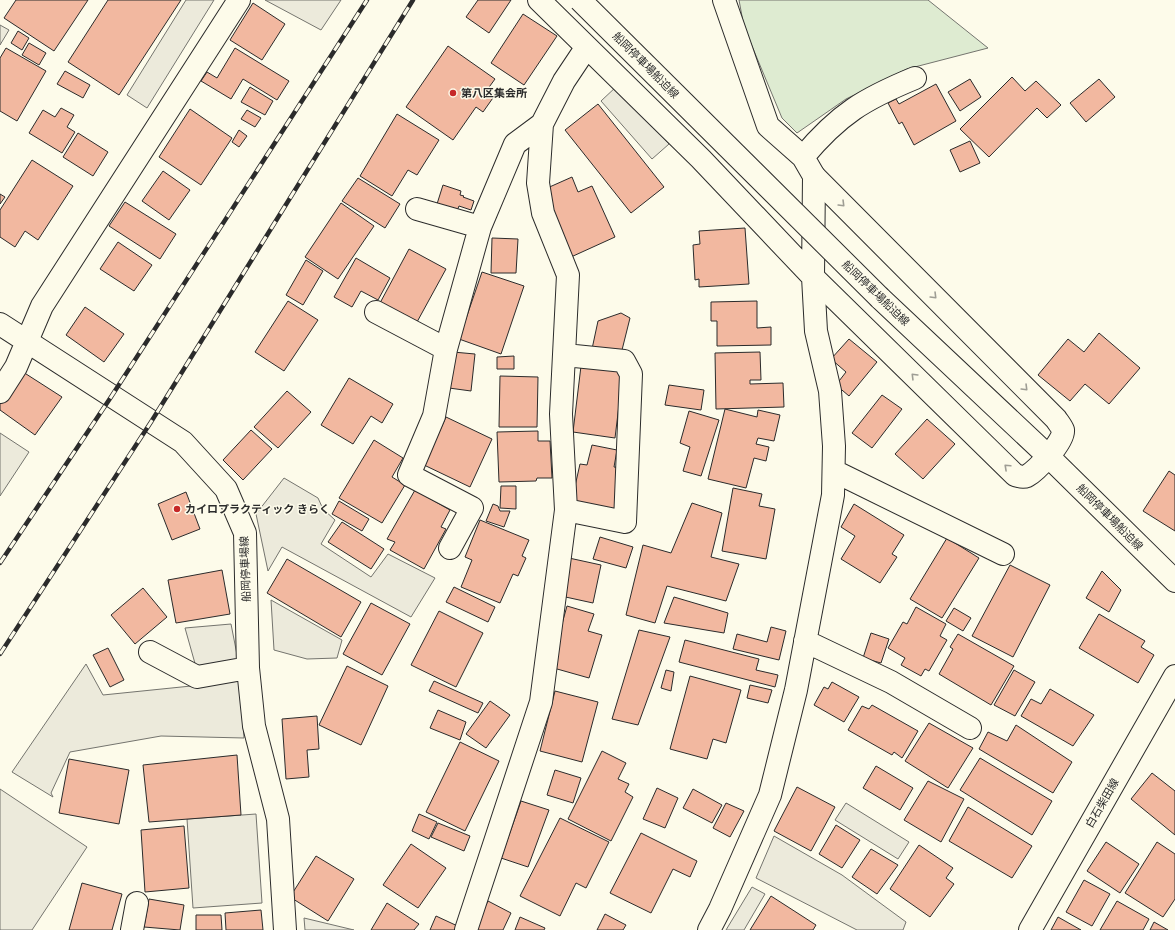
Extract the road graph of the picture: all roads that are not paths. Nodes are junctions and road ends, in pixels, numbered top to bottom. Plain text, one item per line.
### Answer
1 (239, 0) edge
2 (539, 0) edge
3 (580, 0) edge
4 (724, 0) edge
5 (586, 48) junction
6 (915, 78) dead end
7 (542, 124) junction
8 (803, 157) junction
9 (814, 176) junction
10 (417, 209) dead end
11 (480, 227) junction
12 (813, 277) junction
13 (376, 312) dead end
14 (0, 324) edge
15 (26, 341) junction
16 (446, 349) junction
17 (565, 355) junction
18 (0, 392) edge
19 (1048, 456) junction
20 (834, 471) junction
21 (566, 510) junction
22 (450, 548) dead end
23 (1003, 554) dead end
24 (1175, 581) edge
25 (805, 641) junction
26 (150, 652) dead end
27 (248, 668) junction
28 (1175, 676) edge
29 (970, 728) dead end
30 (137, 904) dead end
31 (132, 930) edge
32 (285, 930) edge
33 (466, 930) edge
34 (709, 930) edge
35 (1030, 930) edge

1 - 15 street
2 - 5 street
3 - 19 street, 船岡停車場船迫線, bridge
4 - 8 street
5 - 7 street
5 - 12 street
6 - 8 street
7 - 11 street
7 - 17 street
8 - 9 street
9 - 12 street
9 -> 19 street
10 - 11 street
11 - 16 street
19 -> 12 street
12 - 20 street
13 - 16 street
14 - 15 street, 船岡停車場線
15 - 18 street
15 - 27 street, 船岡停車場線
16 - 22 street
17 - 21 street
17 - 21 street
19 - 24 street, 船岡停車場船迫線
20 - 23 street
20 - 25 street
21 - 33 street
25 - 29 street
25 - 34 street
26 - 27 street
27 - 32 street, 船岡停車場線
28 - 35 street, 白石柴田線
30 - 31 street

